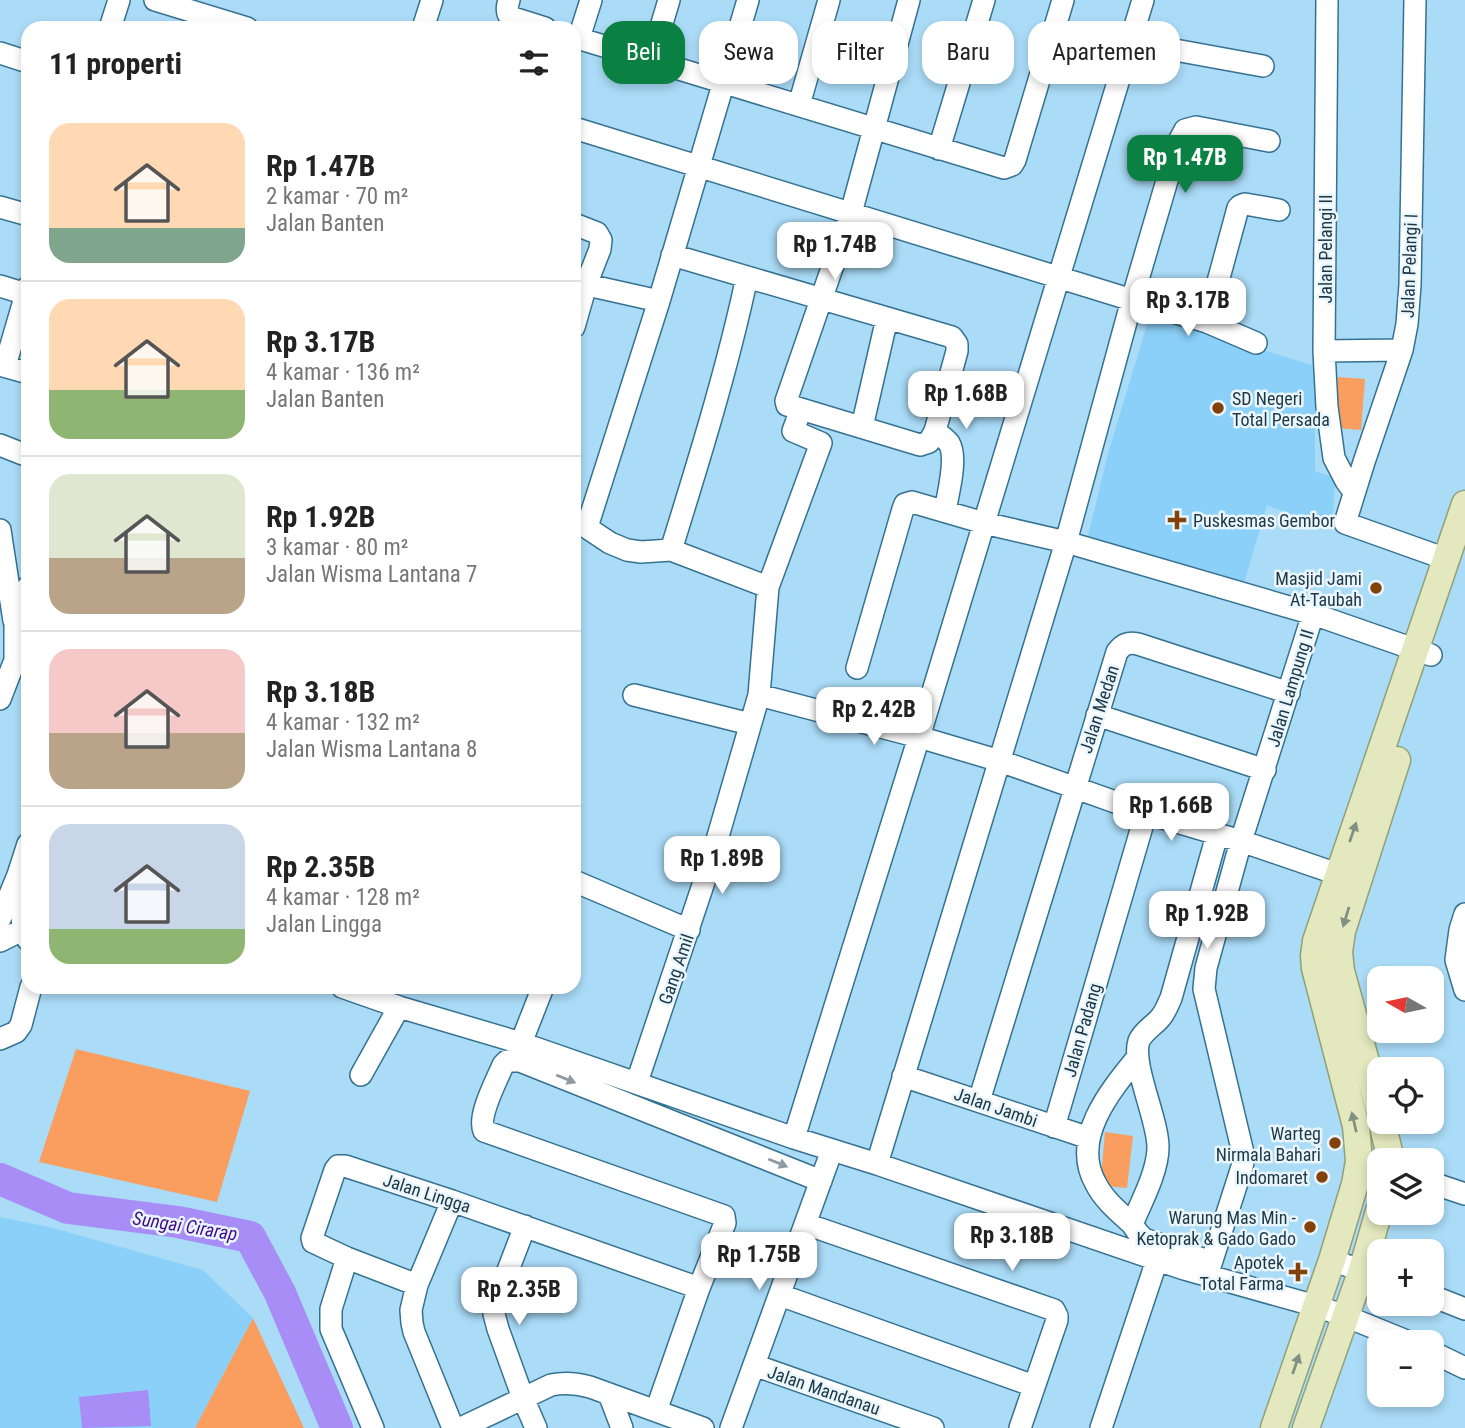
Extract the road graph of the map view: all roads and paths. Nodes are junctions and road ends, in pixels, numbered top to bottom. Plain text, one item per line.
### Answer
1 (119, 0) edge
2 (155, 0) edge
3 (432, 0) edge
4 (509, 0) edge
5 (591, 0) edge
6 (669, 0) edge
7 (748, 0) edge
8 (829, 0) edge
9 (909, 0) edge
10 (984, 0) edge
11 (1063, 0) edge
12 (1143, 0) edge
13 (1327, 0) edge
14 (1415, 0) edge
15 (112, 21) edge
16 (224, 21) edge
17 (425, 21) edge
18 (523, 21) edge
19 (663, 21) edge
20 (742, 21) edge
21 (1137, 21) edge
22 (581, 27) edge
23 (581, 39) edge
24 (602, 45) edge
25 (1180, 51) edge
26 (0, 53) edge
27 (21, 60) edge
28 (1264, 66) dead end
29 (722, 84) edge
30 (730, 84) edge
31 (1118, 84) edge
32 (799, 105) junction
33 (874, 129) junction
34 (581, 130) edge
35 (1269, 141) dead end
36 (939, 149) junction
37 (699, 167) junction
38 (0, 207) edge
39 (1279, 210) dead end
40 (21, 213) edge
41 (851, 213) junction
42 (581, 227) edge
43 (672, 255) junction
44 (747, 277) junction
45 (1059, 278) junction
46 (581, 281) edge
47 (581, 283) edge
48 (0, 286) edge
49 (21, 289) edge
50 (822, 300) junction
51 (1132, 300) junction
52 (659, 301) junction
53 (21, 308) edge
54 (887, 318) junction
55 (1207, 322) junction
56 (1256, 343) dead end
57 (1324, 351) junction
58 (1402, 351) junction
59 (2, 365) edge
60 (21, 371) edge
61 (801, 409) junction
62 (862, 427) junction
63 (935, 431) junction
64 (0, 445) edge
65 (21, 453) edge
66 (1354, 492) junction
67 (945, 510) junction
68 (581, 520) edge
69 (984, 523) junction
70 (581, 524) edge
71 (0, 530) edge
72 (1460, 533) edge
73 (1066, 542) junction
74 (671, 550) junction
75 (768, 587) junction
76 (21, 608) edge
77 (1313, 614) junction
78 (15, 626) junction
79 (1424, 652) junction
80 (14, 660) edge
81 (857, 668) dead end
82 (1289, 693) junction
83 (634, 695) dead end
84 (759, 695) junction
85 (0, 699) edge
86 (1097, 715) junction
87 (750, 724) junction
88 (919, 737) junction
89 (1000, 761) junction
90 (1265, 770) junction
91 (1074, 787) junction
92 (1146, 813) junction
93 (1217, 835) junction
94 (1241, 842) junction
95 (21, 866) edge
96 (18, 875) junction
97 (1348, 878) junction
98 (581, 884) edge
99 (21, 896) edge
100 (1465, 914) edge
101 (0, 919) edge
102 (689, 930) junction
103 (21, 934) edge
104 (0, 942) edge
105 (1182, 961) junction
106 (1461, 962) edge
107 (1206, 968) junction
108 (1465, 990) edge
109 (29, 994) edge
110 (362, 994) edge
111 (540, 994) edge
112 (400, 1007) junction
113 (0, 1039) edge
114 (522, 1043) junction
115 (1138, 1058) junction
116 (1367, 1065) edge
117 (361, 1075) dead end
118 (903, 1076) junction
119 (637, 1082) junction
120 (979, 1101) junction
121 (1054, 1127) junction
122 (794, 1138) junction
123 (1089, 1138) junction
124 (832, 1150) junction
125 (1367, 1158) edge
126 (877, 1164) junction
127 (1367, 1167) edge
128 (821, 1181) junction
129 (1444, 1187) edge
130 (1465, 1195) edge
131 (452, 1201) junction
132 (807, 1224) junction
133 (1132, 1224) junction
134 (525, 1226) junction
135 (347, 1258) junction
136 (1157, 1260) junction
137 (1332, 1260) junction
138 (1209, 1269) junction
139 (1367, 1273) edge
140 (1367, 1279) edge
141 (417, 1285) junction
142 (699, 1288) junction
143 (780, 1295) junction
144 (1444, 1301) edge
145 (1316, 1306) junction
146 (1465, 1309) edge
147 (1345, 1316) junction
148 (1379, 1330) edge
149 (1444, 1358) edge
150 (754, 1365) junction
151 (1465, 1368) edge
152 (1034, 1386) junction
153 (609, 1394) junction
154 (523, 1398) junction
155 (656, 1411) junction
156 (373, 1428) edge
157 (453, 1428) edge
158 (461, 1428) edge
159 (536, 1428) edge
160 (622, 1428) edge
161 (703, 1428) edge
162 (731, 1428) edge
163 (933, 1428) edge
164 (1020, 1428) edge
165 (1101, 1428) edge
166 (1274, 1428) edge
167 (1306, 1428) edge

1 - 15 street
2 - 16 street
3 - 17 street
4 - 18 street
5 - 22 street
6 - 19 street
7 - 20 street
8 - 32 street
9 - 33 street
10 - 36 street
11 - 36 street
12 - 21 street
13 - 57 street, Jalan Pelangi II
14 - 58 street, Jalan Pelangi I
23 - 24 street
25 - 28 street
26 - 27 street
29 - 37 street
30 - 32 street
31 - 45 street
32 - 33 street
33 - 36 street
33 - 41 street
34 - 37 street
35 - 51 street
37 - 41 street
37 - 43 street
38 - 40 street
39 - 55 street
41 - 45 street
41 - 50 street
42 - 46 street
43 - 44 street
43 - 52 street
44 - 50 street
44 - 74 street
45 - 51 street
45 - 69 street
47 - 52 street
48 - 49 street
50 - 54 street
50 - 61 street
51 - 55 street
51 - 73 street
52 - 68 street
53 - 59 street
54 - 62 street
54 - 63 street
55 - 56 street
57 - 58 street
57 - 66 street, Jalan Pelangi II
58 - 66 street, Jalan Pelangi I
59 - 60 street
61 - 62 street
61 - 75 street, Gang Amil
62 - 63 street
63 - 67 street
64 - 65 street
66 - 72 street, Jalan Pelangi I
67 - 69 street
67 - 81 street
69 - 73 street
69 - 88 street
70 - 74 street
71 - 78 street
72 - 79 main road
73 - 77 street
73 - 89 street
74 - 75 street
75 - 84 street, Gang Amil
76 - 78 street
77 - 79 street
77 - 82 street, Jalan Lampung II
78 - 80 street
79 - 97 main road
80 - 85 street
82 - 86 street, Jalan Medan
82 - 90 street, Jalan Lampung II
83 - 87 street
84 - 87 street, Gang Amil
84 - 88 street
86 - 90 street
86 - 91 street, Jalan Medan
87 - 102 street, Gang Amil
88 - 89 street
88 - 122 street
89 - 91 street
89 - 118 street
90 - 94 street, Jalan Lampung II
91 - 92 street
91 - 120 street, Jalan Medan
92 - 93 street
92 - 121 street, Jalan Padang
93 - 94 street
93 - 105 street
94 - 97 street
94 - 107 street, Jalan Lampung II
95 - 96 street
96 - 99 street
96 - 101 street
97 -> 116 main road
125 -> 97 main road
98 - 102 street
100 - 106 street
102 - 119 street, Gang Amil
103 - 104 street
105 - 107 street
105 - 115 street
106 - 108 street
107 - 138 street, Jalan Lampung II
109 - 113 street
110 - 112 street
111 - 114 street
112 - 114 street
112 - 117 street
114 - 119 street
115 - 123 street
115 - 133 street
118 - 120 street, Jalan Jambi
118 - 126 street
119 - 122 street
120 - 121 street, Jalan Jambi
121 - 123 street, Jalan Jambi
122 - 124 street
123 - 133 street
124 - 126 street
124 - 128 street
126 - 136 street
127 - 137 main road
128 - 132 street
142 -> 128 street
129 - 130 street
131 - 134 street, Jalan Lingga
131 - 135 street, Jalan Lingga
131 - 141 street
132 - 143 street
132 - 152 street
133 - 138 street
134 - 142 street, Jalan Lingga
134 - 154 street
135 - 141 street, Jalan Lingga
135 - 156 street
136 - 138 street
136 - 165 street
137 - 139 street
137 - 145 main road
138 - 145 street
140 - 147 main road
141 - 157 street
142 - 155 street
143 - 150 street
143 - 152 street
144 - 146 street
145 - 147 street
166 -> 145 main road
147 - 148 street
147 - 167 main road
149 - 151 street
150 - 162 street
150 - 163 street, Jalan Mandanau
152 - 164 street
153 - 154 street
153 - 155 street
153 - 160 street
154 - 158 street
154 - 159 street
155 - 161 street

